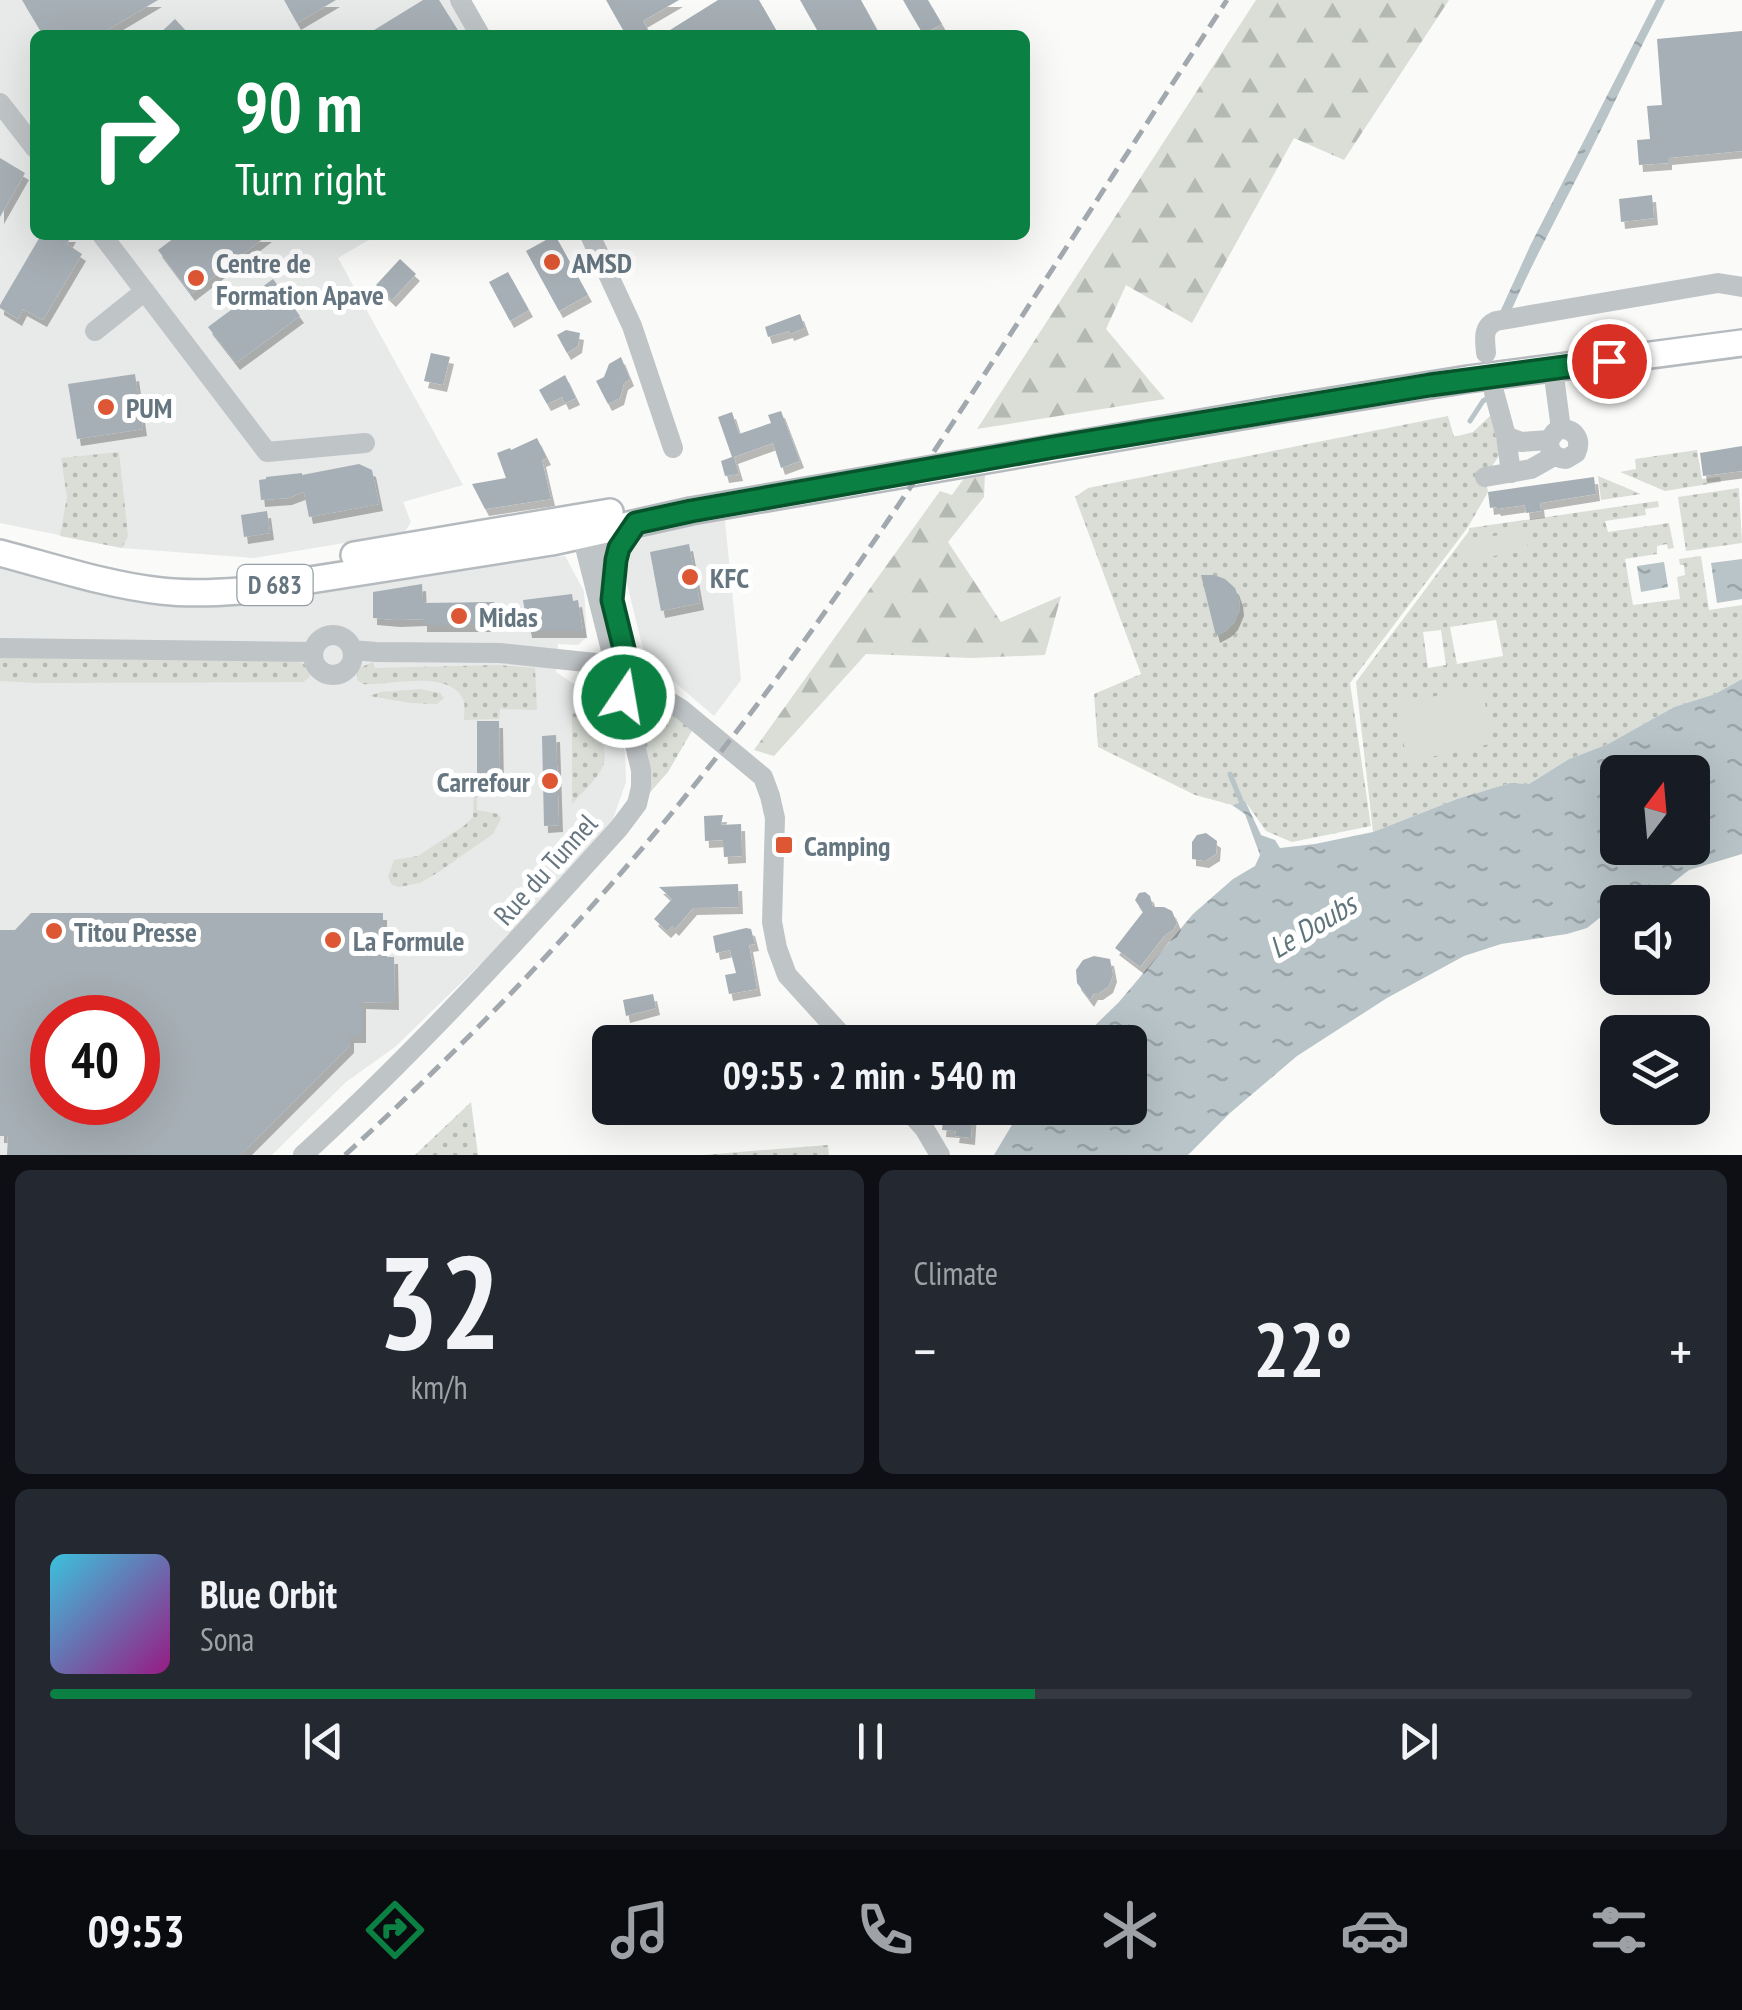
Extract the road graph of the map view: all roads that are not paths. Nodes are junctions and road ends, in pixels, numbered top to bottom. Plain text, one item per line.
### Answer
1 (460, 0) edge
2 (477, 30) edge
3 (0, 103) edge
4 (30, 142) edge
5 (106, 240) edge
6 (592, 240) edge
7 (1742, 287) edge
8 (145, 292) junction
9 (1742, 326) edge
10 (94, 331) dead end
11 (1638, 342) junction
12 (1742, 343) edge
13 (1486, 352) dead end
14 (1552, 370) junction
15 (1494, 392) dead end
16 (1506, 436) junction
17 (1555, 442) junction
18 (365, 443) dead end
19 (673, 448) dead end
20 (1511, 472) junction
21 (1485, 477) dead end
22 (636, 523) junction
23 (588, 535) junction
24 (0, 539) edge
25 (0, 553) edge
26 (612, 600) junction
27 (0, 648) edge
28 (352, 650) junction
29 (313, 652) junction
30 (620, 677) junction
31 (832, 1025) edge
32 (921, 1125) edge
33 (303, 1155) edge
34 (940, 1155) edge

1 - 2 street
3 - 4 street
5 - 8 street
6 - 19 street
7 - 13 street
8 - 10 street
8 - 18 street
9 - 11 main road, D 683
11 - 14 main road
11 - 23 main road, D 683
12 - 14 main road, D 683
14 - 17 street
14 - 22 main road, D 683
15 - 16 street
16 - 17 street
16 - 20 street
17 - 20 street
20 - 21 street
22 - 23 main road, D 683
22 - 26 street
23 - 24 main road, D 683
23 - 25 main road, D 683
23 - 26 street
23 - 30 street
26 - 30 street
27 - 29 street
28 - 29 street
28 - 29 street
28 - 30 street
30 - 31 street
30 - 33 street, Rue du Tunnel
32 - 34 street

